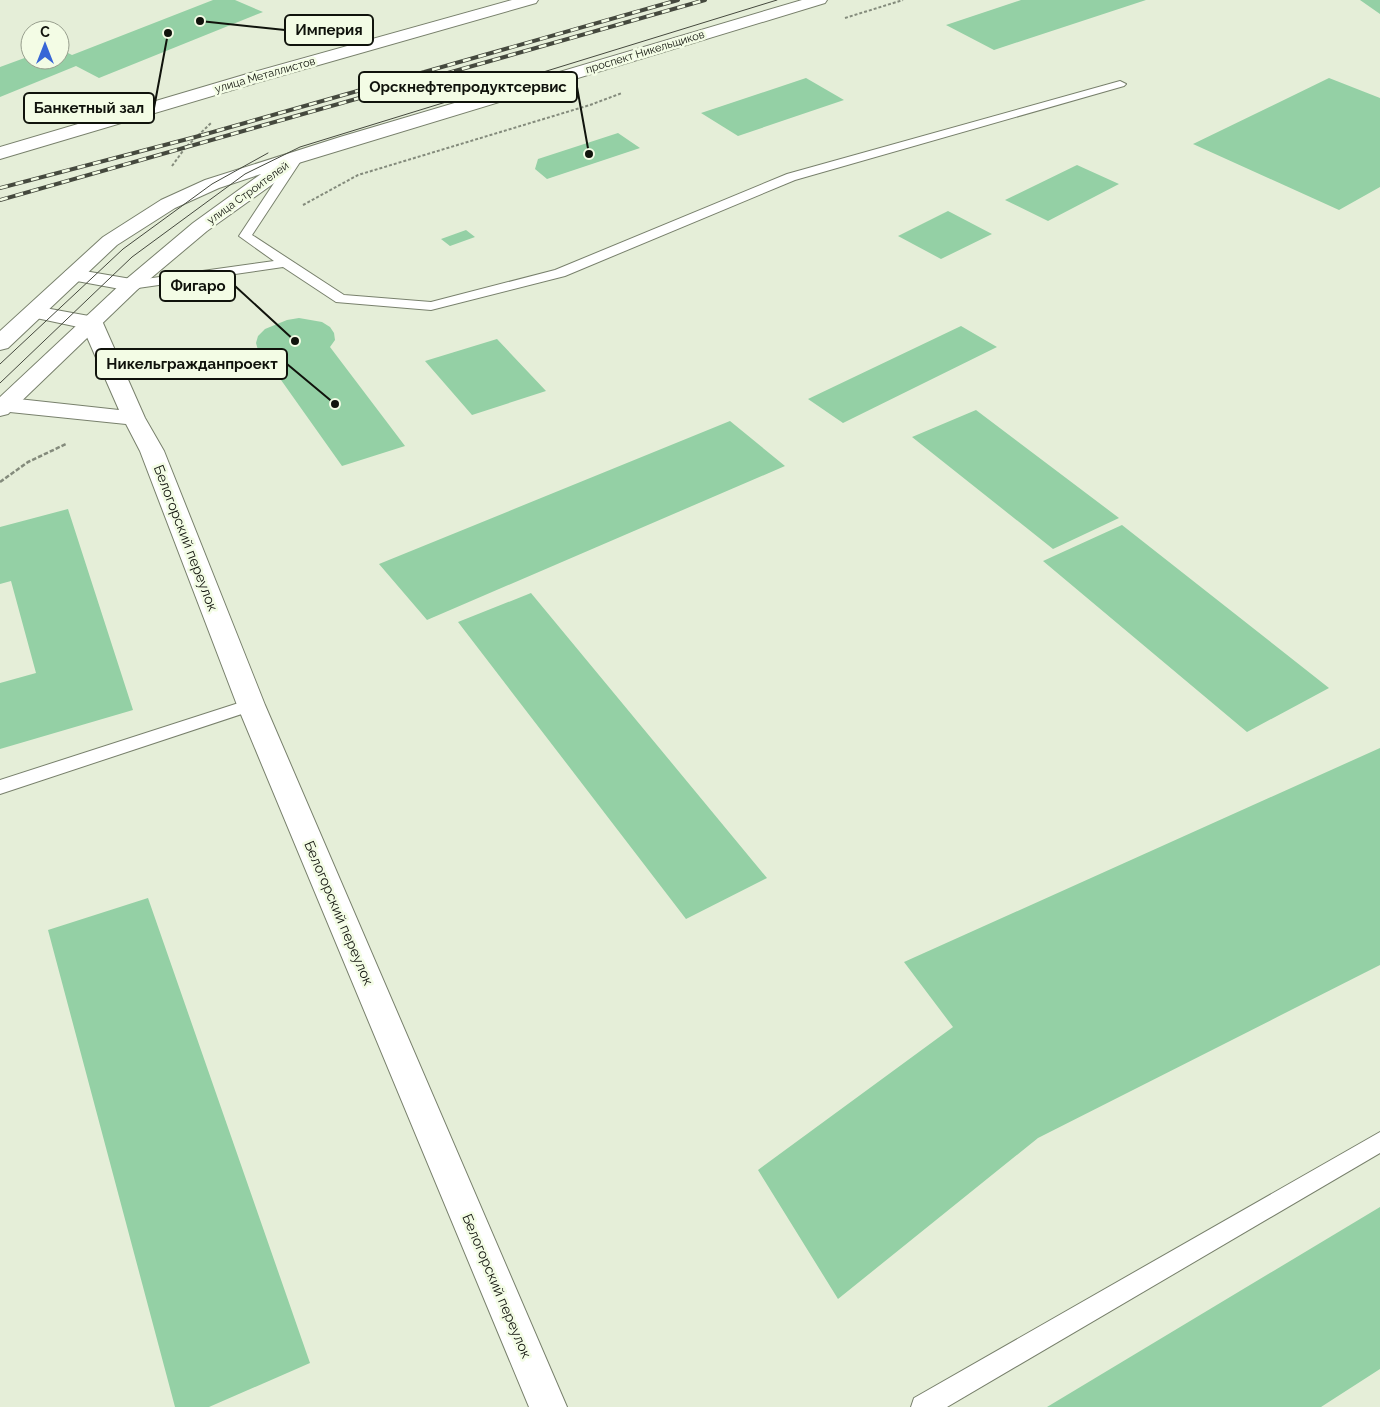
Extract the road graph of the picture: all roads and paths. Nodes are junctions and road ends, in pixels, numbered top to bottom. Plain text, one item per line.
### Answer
1 (530, 0) edge
2 (819, 0) edge
3 (903, 0) edge
4 (836, 21) dead end
5 (1120, 84) dead end
6 (625, 92) dead end
7 (0, 153) edge
8 (298, 156) junction
9 (297, 208) dead end
10 (284, 263) junction
11 (73, 276) junction
12 (131, 285) junction
13 (34, 312) junction
14 (92, 323) junction
15 (0, 343) edge
16 (2, 406) edge
17 (134, 418) junction
18 (68, 443) dead end
19 (0, 482) edge
20 (251, 706) junction
21 (0, 787) edge
22 (1380, 1142) edge
23 (548, 1407) edge
24 (923, 1407) edge

1 - 7 main road, улица Металлистов
2 - 8 main road, проспект Никельщиков
3 - 4 path
5 - 10 lane
6 - 9 path
8 - 10 lane
8 - 11 main road, улица Строителей
8 - 12 main road, улица Строителей
10 - 12 lane
11 - 12 main road
11 - 13 main road, улица Строителей
12 - 14 main road, улица Строителей
13 - 14 main road
13 - 15 main road, улица Строителей
14 - 16 main road, улица Строителей
14 - 17 main road, Белогорский переулок
16 - 17 main road
17 - 20 main road, Белогорский переулок
18 - 19 path
20 - 21 lane
20 - 23 main road, Белогорский переулок
22 - 24 lane

